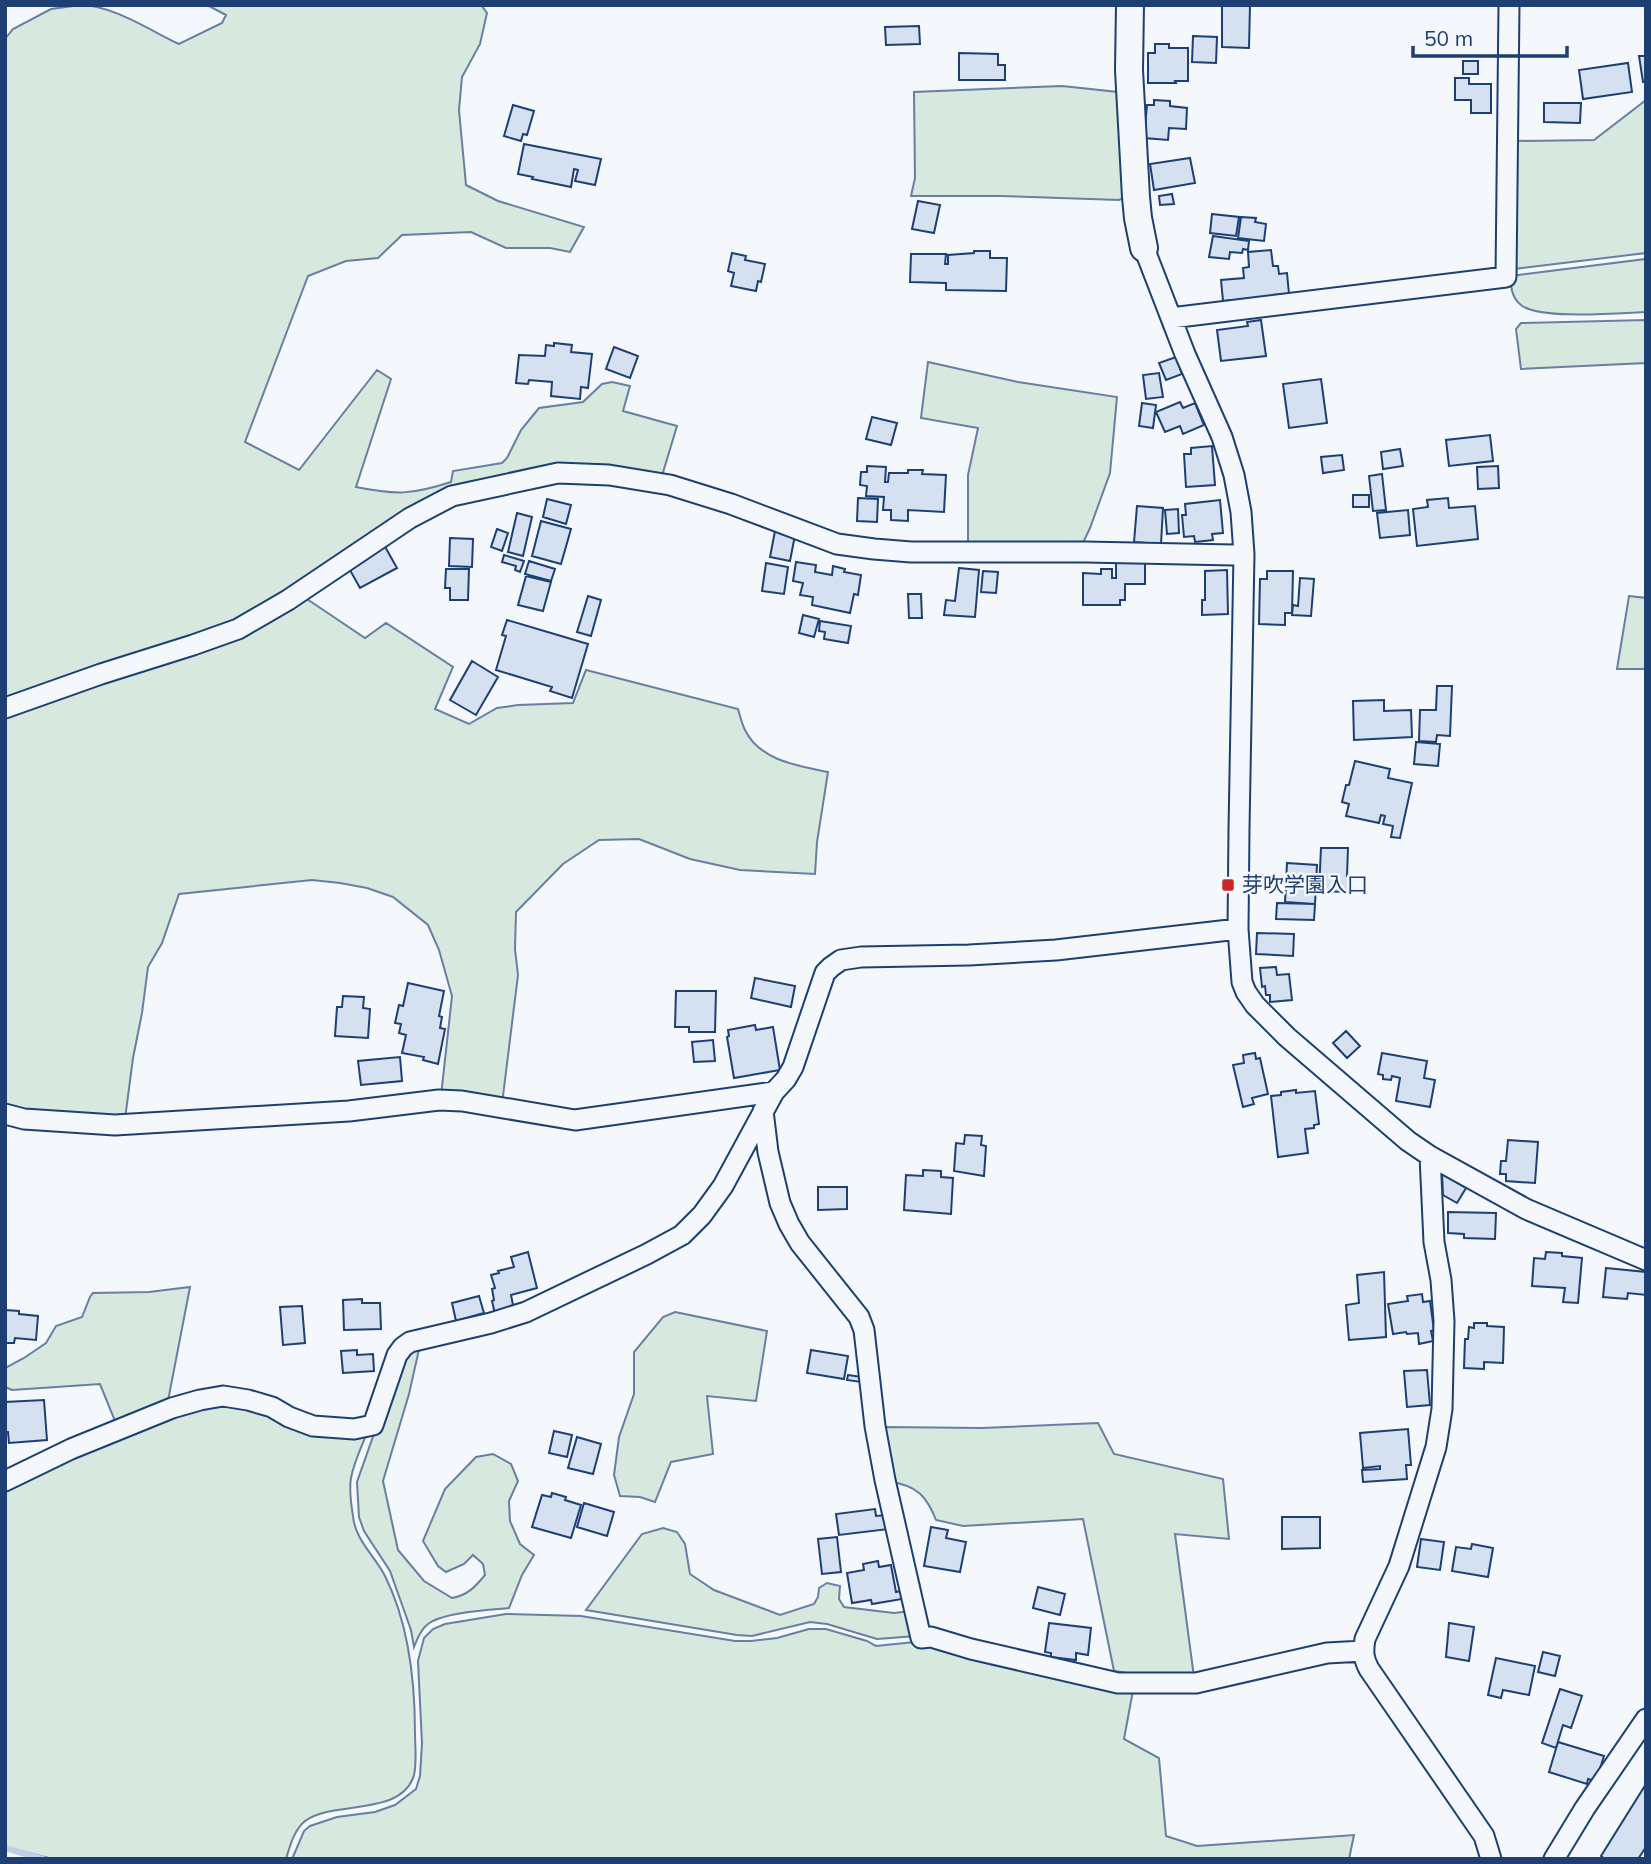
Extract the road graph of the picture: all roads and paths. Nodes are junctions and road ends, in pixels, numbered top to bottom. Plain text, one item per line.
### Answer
1 (1130, 5) edge
2 (1509, 5) edge
3 (1144, 247) joint
4 (1171, 318) junction
5 (1244, 554) junction
6 (5, 708) edge
7 (1238, 929) junction
8 (774, 1092) junction
9 (763, 1111) junction
10 (5, 1114) edge
11 (1430, 1156) junction
12 (1646, 1260) edge
13 (5, 1481) edge
14 (1363, 1651) junction
15 (1646, 1719) edge
16 (1491, 1859) edge
17 (1554, 1859) edge

1 - 3 street
2 - 4 street
3 - 4 street
4 - 5 street
5 - 6 street
5 - 7 street
7 - 8 street
7 - 11 street
8 - 9 street
8 - 10 street
9 - 13 street
9 - 14 street
11 - 12 street
11 - 14 street
14 - 16 street
15 - 17 street

